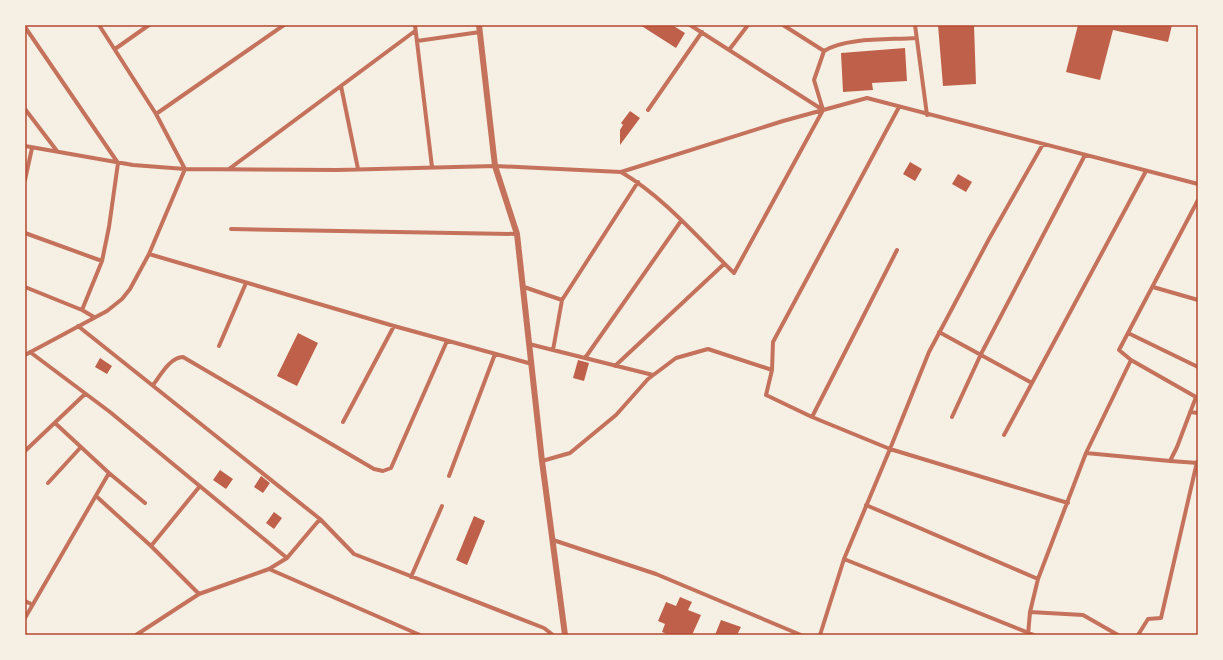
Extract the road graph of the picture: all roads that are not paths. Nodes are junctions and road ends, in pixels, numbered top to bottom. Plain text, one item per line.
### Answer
1 (98, 25) edge
2 (149, 25) edge
3 (284, 25) edge
4 (415, 25) edge
5 (690, 25) edge
6 (748, 25) edge
7 (783, 25) edge
8 (915, 25) edge
9 (25, 27) edge
10 (479, 28) edge
11 (416, 31) junction
12 (702, 32) junction
13 (916, 38) junction
14 (417, 41) junction
15 (115, 49) junction
16 (729, 50) junction
17 (824, 51) junction
18 (341, 86) junction
19 (900, 107) junction
20 (25, 109) edge
21 (648, 110) dead end
22 (823, 110) junction
23 (156, 114) junction
24 (928, 115) junction
25 (1043, 144) junction
26 (25, 146) edge
27 (32, 148) junction
28 (57, 152) junction
29 (1085, 155) junction
30 (118, 163) junction
31 (495, 166) junction
32 (432, 167) junction
33 (184, 169) junction
34 (229, 169) junction
35 (358, 169) junction
36 (1146, 171) junction
37 (621, 172) junction
38 (25, 180) edge
39 (638, 182) junction
40 (1198, 184) edge
41 (1198, 200) edge
42 (681, 221) junction
43 (231, 229) dead end
44 (25, 233) edge
45 (517, 234) junction
46 (897, 250) dead end
47 (149, 254) junction
48 (102, 261) junction
49 (724, 264) junction
50 (246, 283) junction
51 (25, 287) edge
52 (524, 287) junction
53 (1152, 287) junction
54 (562, 300) junction
55 (1198, 300) edge
56 (82, 310) junction
57 (94, 317) junction
58 (78, 326) junction
59 (394, 326) junction
60 (939, 332) junction
61 (1128, 333) junction
62 (447, 341) junction
63 (529, 344) junction
64 (219, 346) dead end
65 (553, 350) junction
66 (30, 352) junction
67 (494, 354) junction
68 (981, 354) junction
69 (25, 355) edge
70 (585, 358) junction
71 (1131, 360) junction
72 (532, 364) junction
73 (615, 366) junction
74 (1198, 367) edge
75 (772, 370) junction
76 (653, 375) junction
77 (1032, 383) junction
78 (153, 385) junction
79 (85, 394) junction
80 (1197, 397) edge
81 (1190, 412) junction
82 (1198, 413) edge
83 (812, 417) junction
84 (952, 417) dead end
85 (343, 422) dead end
86 (55, 423) junction
87 (1004, 434) dead end
88 (81, 447) junction
89 (890, 449) junction
90 (25, 451) edge
91 (1086, 453) junction
92 (542, 460) junction
93 (1170, 461) junction
94 (1198, 462) edge
95 (108, 474) junction
96 (449, 476) dead end
97 (48, 483) dead end
98 (200, 486) junction
99 (96, 496) junction
100 (1068, 503) junction
101 (145, 504) dead end
102 (866, 505) junction
103 (442, 506) dead end
104 (320, 519) junction
105 (552, 540) junction
106 (151, 546) junction
107 (287, 558) junction
108 (844, 559) junction
109 (269, 569) junction
110 (411, 577) junction
111 (1038, 579) junction
112 (199, 594) junction
113 (25, 601) edge
114 (31, 604) junction
115 (1030, 612) junction
116 (25, 618) edge
117 (1028, 634) edge
118 (136, 635) edge
119 (420, 635) edge
120 (554, 635) edge
121 (565, 635) edge
122 (801, 635) edge
123 (820, 635) edge
124 (1034, 635) edge
125 (1118, 635) edge
126 (1138, 635) edge

1 - 15 street
2 - 15 street
3 - 23 street
4 - 11 street
5 - 12 street
6 - 16 street
7 - 17 street
8 - 13 street
9 - 30 street
10 - 14 street
10 - 31 street
11 - 14 street
11 - 18 street
12 - 16 street
12 - 21 street
13 - 17 street
13 - 24 street
14 - 32 street
15 - 23 street
16 - 22 street
17 - 22 street
18 - 34 street
18 - 35 street
19 - 22 street
19 - 24 street
19 - 75 street
20 - 28 street
22 - 37 street
22 - 49 street
23 - 33 street
24 - 25 street
25 - 29 street
25 - 60 street
26 - 27 street
27 - 28 street
27 - 38 street
28 - 30 street
29 - 36 street
29 - 68 street
30 - 33 street
30 - 48 street
31 - 32 street
31 - 37 street
31 - 45 street
32 - 35 street
33 - 34 street
33 - 47 street
34 - 35 street
36 - 40 street
36 - 77 street
37 - 39 street
39 - 42 street
39 - 54 street
41 - 53 street
42 - 49 street
42 - 70 street
43 - 45 street
44 - 48 street
45 - 52 street
46 - 83 street
47 - 50 street
47 - 57 street
48 - 56 street
49 - 73 street
50 - 59 street
50 - 64 street
51 - 56 street
52 - 54 street
52 - 63 street
53 - 55 street
53 - 61 street
54 - 65 street
56 - 57 street
57 - 58 street
58 - 66 street
58 - 78 street
59 - 62 street
59 - 85 street
60 - 68 street
60 - 89 street
61 - 71 street
61 - 74 street
62 - 67 street
62 - 78 street
63 - 65 street
63 - 72 street
65 - 70 street
66 - 69 street
66 - 79 street
67 - 72 street
67 - 96 street
68 - 77 street
68 - 84 street
70 - 73 street
71 - 80 street
71 - 91 street
72 - 92 street
73 - 76 street
75 - 76 street
75 - 83 street
76 - 92 street
77 - 87 street
78 - 104 street
79 - 86 street
79 - 98 street
80 - 81 street
81 - 82 street
81 - 93 street
83 - 89 street
86 - 88 street
86 - 90 street
88 - 95 street
88 - 97 street
89 - 100 street
89 - 102 street
91 - 93 street
91 - 100 street
92 - 105 street
93 - 94 street
94 - 126 street
95 - 99 street
95 - 101 street
98 - 106 street
98 - 107 street
99 - 106 street
99 - 114 street
100 - 111 street
102 - 108 street
102 - 111 street
103 - 110 street
104 - 107 street
104 - 110 street
105 - 121 street
105 - 122 street
106 - 112 street
107 - 109 street
108 - 117 street
108 - 123 street
109 - 112 street
109 - 119 street
110 - 120 street
111 - 115 street
112 - 118 street
113 - 114 street
114 - 116 street
115 - 117 street
115 - 125 street
117 - 124 street

